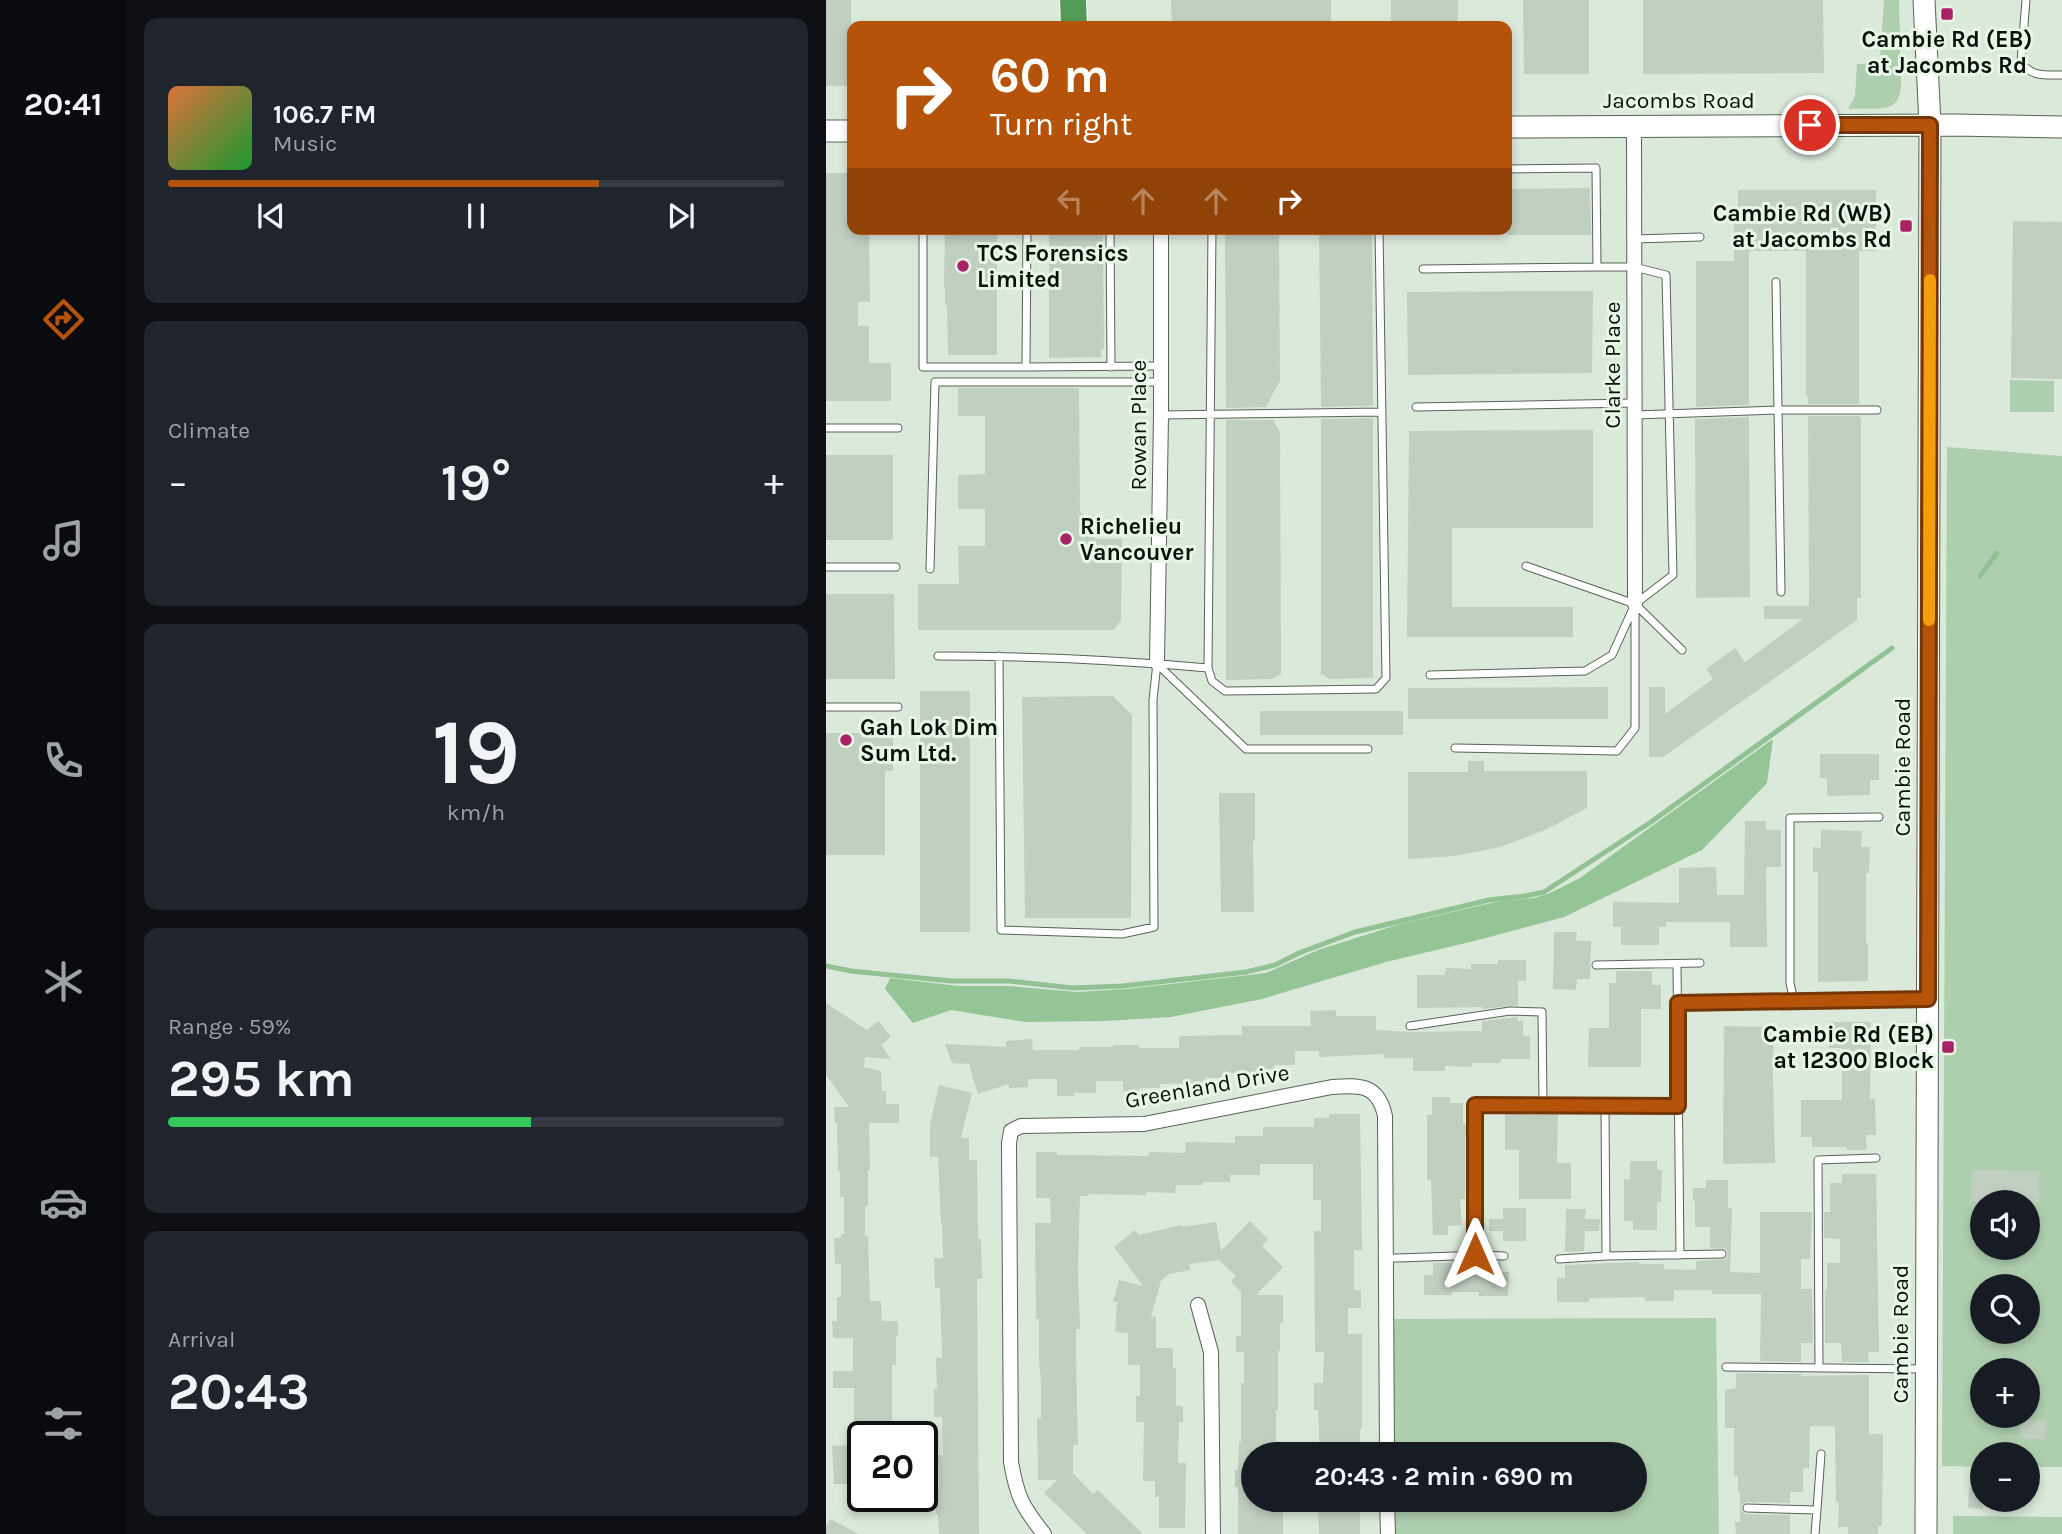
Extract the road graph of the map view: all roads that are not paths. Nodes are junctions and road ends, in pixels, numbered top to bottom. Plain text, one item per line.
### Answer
1 (1073, 0) edge
2 (1924, 0) edge
3 (2026, 0) edge
4 (1074, 21) edge
5 (2062, 75) edge
6 (1930, 125) junction
7 (1512, 127) edge
8 (1634, 127) junction
9 (2062, 127) edge
10 (826, 131) edge
11 (847, 131) edge
12 (1512, 169) edge
13 (923, 235) edge
14 (1027, 235) edge
15 (1110, 235) edge
16 (1161, 235) edge
17 (1212, 235) edge
18 (1379, 235) edge
19 (1700, 237) dead end
20 (1634, 239) junction
21 (1597, 267) junction
22 (1634, 267) junction
23 (1423, 269) dead end
24 (1776, 282) dead end
25 (1161, 366) junction
26 (1111, 367) junction
27 (1026, 368) junction
28 (1161, 382) junction
29 (1416, 407) dead end
30 (1635, 409) junction
31 (1778, 410) junction
32 (1877, 410) dead end
33 (1382, 412) junction
34 (1210, 414) junction
35 (1670, 414) junction
36 (1161, 415) junction
37 (826, 428) edge
38 (898, 428) dead end
39 (1526, 566) dead end
40 (826, 567) edge
41 (896, 567) dead end
42 (930, 569) dead end
43 (1781, 592) dead end
44 (1635, 604) junction
45 (1682, 650) dead end
46 (938, 656) dead end
47 (999, 656) junction
48 (1157, 663) junction
49 (1208, 668) junction
50 (1430, 675) dead end
51 (826, 707) edge
52 (898, 707) dead end
53 (1455, 748) dead end
54 (1368, 749) dead end
55 (1879, 817) dead end
56 (1700, 963) dead end
57 (1677, 964) junction
58 (1596, 965) dead end
59 (1928, 999) junction
60 (1794, 1001) junction
61 (1678, 1003) junction
62 (1410, 1026) dead end
63 (1543, 1105) junction
64 (1605, 1105) junction
65 (1678, 1106) junction
66 (1876, 1158) dead end
67 (1475, 1254) junction
68 (1722, 1254) dead end
69 (1606, 1255) junction
70 (1680, 1255) junction
71 (1504, 1256) dead end
72 (1386, 1258) junction
73 (1559, 1259) dead end
74 (1198, 1305) dead end
75 (1726, 1367) dead end
76 (1819, 1368) junction
77 (1926, 1369) junction
78 (1387, 1442) edge
79 (1821, 1454) dead end
80 (1747, 1508) dead end
81 (1817, 1510) junction
82 (1387, 1512) edge
83 (1044, 1534) edge
84 (1213, 1534) edge
85 (1388, 1534) edge
86 (1815, 1534) edge
87 (1926, 1534) edge

1 - 4 highway
2 - 6 main road, Cambie Road
3 - 5 lane
6 - 8 main road, Jacombs Road
6 - 9 main road, Jacombs Road
6 - 59 main road, Cambie Road
7 - 8 main road, Jacombs Road
8 - 20 street, Clarke Place
10 - 11 main road
12 - 21 lane
13 - 27 lane
14 - 27 lane
15 - 26 lane
16 - 25 street, Rowan Place
17 - 34 lane
18 - 33 lane
19 - 20 lane
20 - 22 street, Clarke Place
21 - 22 lane
21 - 23 lane
22 - 30 street, Clarke Place
22 - 35 lane
24 - 31 lane
25 - 26 lane
25 - 28 street, Rowan Place
26 - 27 lane
28 - 36 street, Rowan Place
28 - 42 lane
29 - 30 lane
30 - 35 lane
30 - 44 street, Clarke Place
31 - 32 lane
31 - 35 lane
31 - 43 lane
33 - 34 lane
33 - 49 lane
34 - 36 lane
34 - 49 lane
35 - 44 lane
36 - 48 street, Rowan Place
37 - 38 lane
39 - 44 lane
40 - 41 lane
44 - 45 lane
44 - 50 lane
44 - 53 lane
46 - 47 lane
47 - 48 lane
47 - 48 lane
48 - 49 lane
48 - 54 lane
51 - 52 lane
55 - 60 lane
56 - 57 lane
57 - 58 lane
57 - 61 lane
59 - 60 lane
59 - 77 main road, Cambie Road
60 - 61 lane
61 - 65 lane
62 - 63 lane
63 - 64 lane
63 - 67 lane
64 - 65 lane
64 - 69 lane
65 - 70 lane
66 - 76 lane
67 - 71 lane
67 - 72 lane
68 - 70 lane
69 - 70 lane
69 - 73 lane
72 - 78 street, Greenland Drive
72 - 83 street, Greenland Drive
74 - 84 street
75 - 76 lane
76 - 77 lane
77 - 87 main road, Cambie Road
79 - 81 lane
80 - 81 lane
81 - 86 lane
82 - 85 street

